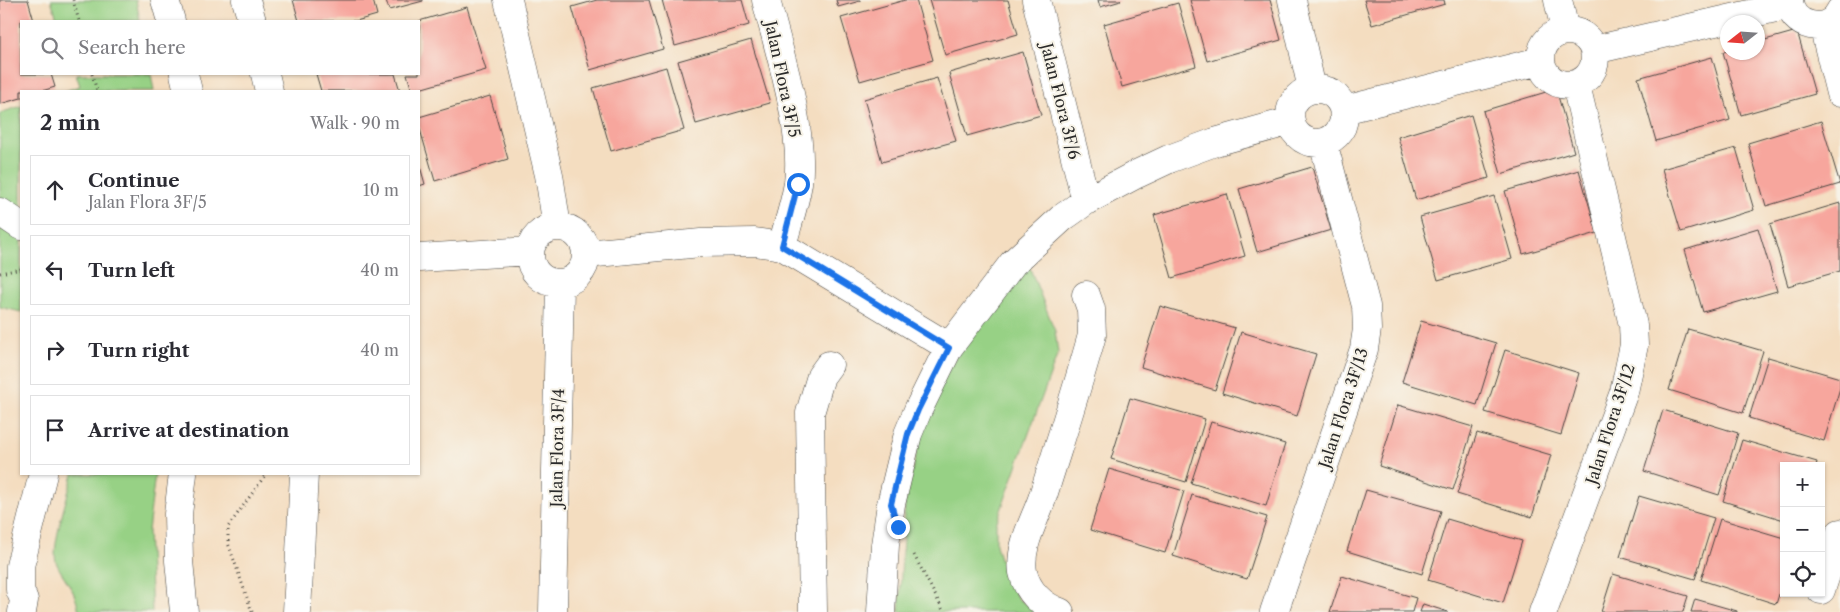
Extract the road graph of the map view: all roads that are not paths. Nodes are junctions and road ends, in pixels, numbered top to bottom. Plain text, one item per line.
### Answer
1 (166, 0) edge
2 (246, 0) edge
3 (508, 0) edge
4 (766, 0) edge
5 (1036, 0) edge
6 (1292, 0) edge
7 (1558, 0) edge
8 (1789, 2) edge
9 (1831, 18) edge
10 (171, 20) edge
11 (252, 20) edge
12 (1565, 30) junction
13 (1594, 50) junction
14 (1540, 61) junction
15 (184, 75) edge
16 (265, 75) edge
17 (1576, 85) junction
18 (1312, 89) junction
19 (188, 90) edge
20 (270, 90) edge
21 (1840, 93) edge
22 (1344, 110) junction
23 (1291, 120) junction
24 (1323, 142) junction
25 (1086, 201) junction
26 (0, 212) edge
27 (20, 225) edge
28 (557, 227) junction
29 (782, 246) junction
30 (530, 251) junction
31 (586, 254) junction
32 (420, 258) edge
33 (560, 284) junction
34 (1086, 295) dead end
35 (949, 348) junction
36 (829, 365) dead end
37 (43, 475) edge
38 (183, 475) edge
39 (304, 475) edge
40 (1840, 533) edge
41 (1825, 580) edge
42 (1819, 597) edge
43 (22, 612) edge
44 (184, 612) edge
45 (297, 612) edge
46 (553, 612) edge
47 (813, 612) edge
48 (881, 612) edge
49 (1060, 612) edge
50 (1274, 612) edge
51 (1543, 612) edge
52 (1814, 612) edge

1 - 10 street
2 - 11 street
3 - 28 street
4 - 29 street, Jalan Flora 3F/5
5 - 25 street, Jalan Flora 3F/6
6 - 18 street
7 - 12 street
8 - 9 street
8 - 13 street
9 - 21 street
12 - 13 street
12 - 14 street
13 - 17 street
14 - 17 street
14 - 22 street
15 - 19 street
16 - 20 street
17 - 51 street, Jalan Flora 3F/12
18 - 22 street
18 - 23 street
22 - 24 street
23 - 24 street
23 - 25 street
24 - 50 street, Jalan Flora 3F/13
25 - 35 street
26 - 27 street
28 - 30 street
28 - 31 street
29 - 31 street
29 - 35 street
30 - 32 street
30 - 33 street
31 - 33 street
33 - 46 street, Jalan Flora 3F/4
34 - 49 street
35 - 48 street
36 - 47 street
37 - 43 street
38 - 44 street
39 - 45 street
40 - 41 street
42 - 52 street

